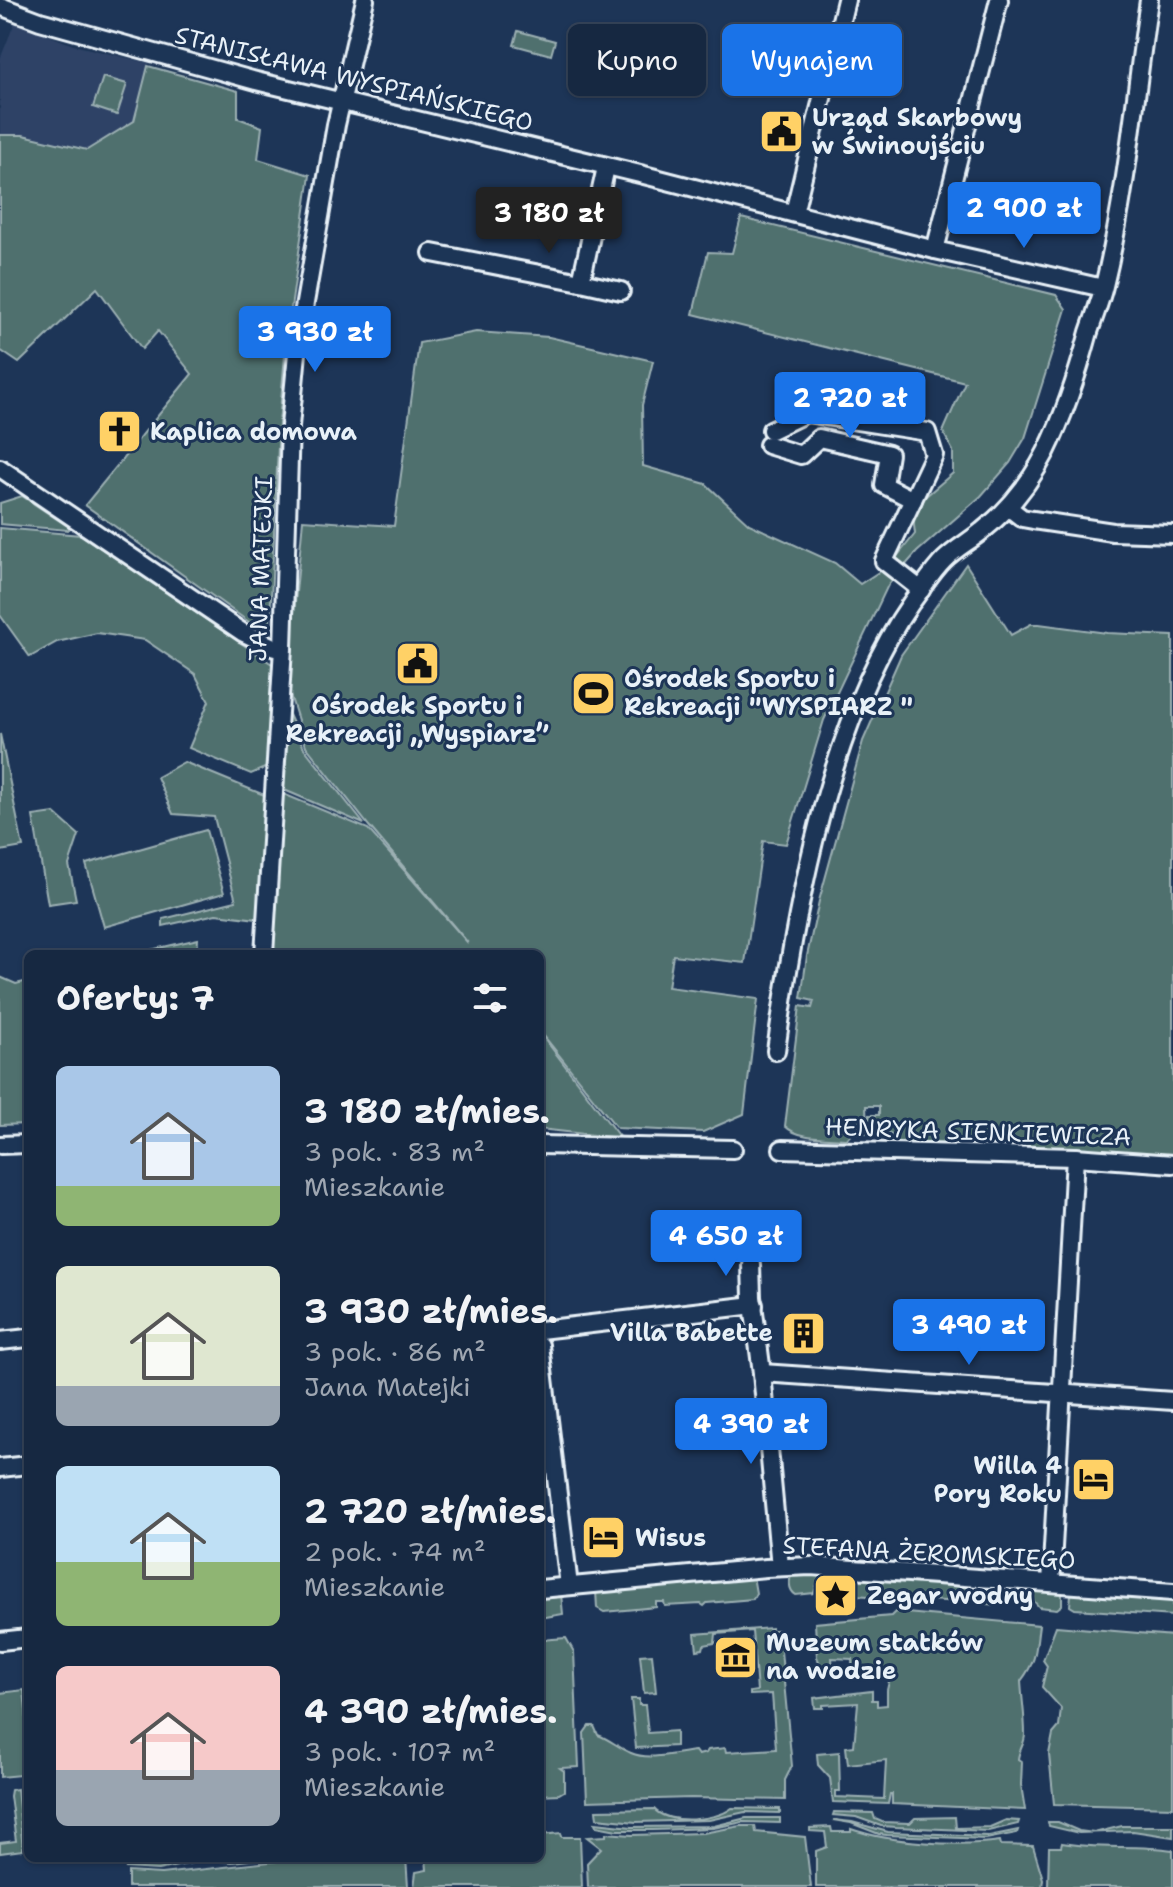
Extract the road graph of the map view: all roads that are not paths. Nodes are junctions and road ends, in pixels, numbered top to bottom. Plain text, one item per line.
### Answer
1 (365, 0) edge
2 (846, 0) edge
3 (999, 0) edge
4 (1149, 0) edge
5 (0, 6) edge
6 (341, 100) junction
7 (606, 167) junction
8 (794, 213) junction
9 (935, 250) junction
10 (432, 253) dead end
11 (581, 282) junction
12 (1103, 288) junction
13 (621, 291) dead end
14 (4, 477) edge
15 (913, 500) junction
16 (1009, 508) junction
17 (1173, 534) edge
18 (921, 590) junction
19 (283, 648) junction
20 (264, 950) edge
21 (776, 1051) dead end
22 (24, 1144) edge
23 (0, 1145) edge
24 (544, 1145) edge
25 (733, 1149) dead end
26 (782, 1149) dead end
27 (1075, 1157) junction
28 (1173, 1164) edge
29 (754, 1305) junction
30 (726, 1308) junction
31 (544, 1330) edge
32 (24, 1338) edge
33 (0, 1341) edge
34 (762, 1373) junction
35 (544, 1378) edge
36 (1063, 1393) junction
37 (1173, 1401) edge
38 (24, 1465) edge
39 (0, 1468) edge
40 (780, 1567) junction
41 (1051, 1583) junction
42 (569, 1586) junction
43 (544, 1589) edge
44 (1173, 1592) edge
45 (24, 1638) edge
46 (0, 1641) edge

1 - 6 street, JANA MATEJKI
2 - 8 street
3 - 9 street
4 - 12 street
5 - 6 street, STANISŁAWA WYSPIAŃSKIEGO
6 - 7 street, STANISŁAWA WYSPIAŃSKIEGO
6 - 19 street, JANA MATEJKI
7 - 8 street, STANISŁAWA WYSPIAŃSKIEGO
7 - 11 street
8 - 9 street, STANISŁAWA WYSPIAŃSKIEGO
9 - 12 street, STANISŁAWA WYSPIAŃSKIEGO
10 - 11 street
11 - 13 street
12 - 16 street
14 - 19 street
15 - 15 street
15 - 18 street
16 - 17 street
16 - 18 street
18 - 21 street
19 - 20 street, JANA MATEJKI
22 - 23 street
24 - 25 street
26 - 27 street, HENRYKA SIENKIEWICZA
27 - 28 street, HENRYKA SIENKIEWICZA
27 - 36 street
29 - 30 street
29 - 30 street
29 - 34 street
30 - 31 street
32 - 33 street
34 - 36 street
34 - 40 street
35 - 42 street
36 - 37 street
36 - 41 street
38 - 39 street
40 - 41 street, STEFANA ŻEROMSKIEGO
40 - 42 street, STEFANA ŻEROMSKIEGO
41 - 44 street, STEFANA ŻEROMSKIEGO
42 - 43 street, STEFANA ŻEROMSKIEGO
45 - 46 street

